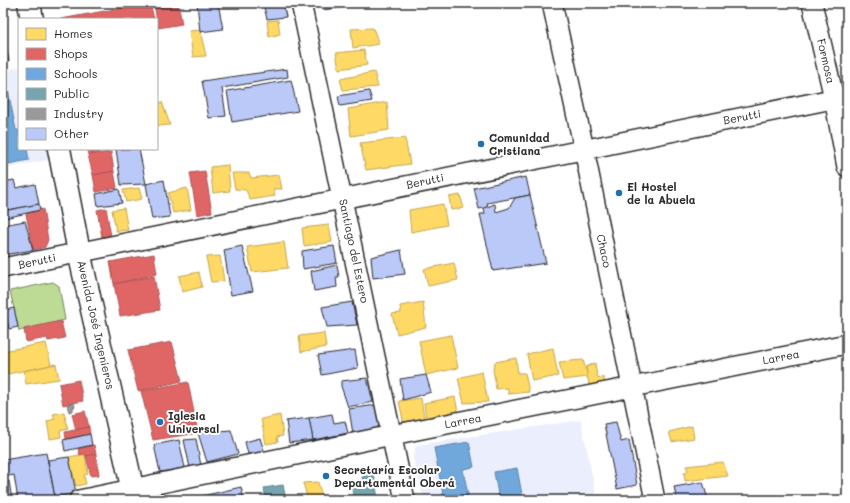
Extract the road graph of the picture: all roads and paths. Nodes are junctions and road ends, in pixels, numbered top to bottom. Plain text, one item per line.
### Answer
1 (301, 3) edge
2 (552, 3) edge
3 (812, 3) edge
4 (841, 97) edge
5 (584, 149) junction
6 (59, 150) edge
7 (847, 167) edge
8 (343, 198) junction
9 (79, 252) junction
10 (3, 268) edge
11 (847, 344) edge
12 (632, 387) junction
13 (392, 435) junction
14 (134, 495) edge
15 (80, 500) edge
16 (405, 500) edge
17 (655, 500) edge

1 - 8 street, Santiago del Estero
2 - 5 street, Chaco
3 - 4 street, Formosa
4 - 5 street, Berutti
4 - 7 street, Formosa
5 - 8 street, Berutti
5 - 12 street, Chaco
6 - 9 main road, Avenida José Ingenieros
8 - 9 street, Berutti
8 - 13 street, Santiago del Estero
9 - 10 street, Berutti
9 - 14 main road, Avenida José Ingenieros
11 - 12 street, Larrea
12 - 13 street, Larrea
12 - 17 street, Chaco
13 - 14 street, Larrea
13 - 16 street, Santiago del Estero
14 - 15 street, Larrea

